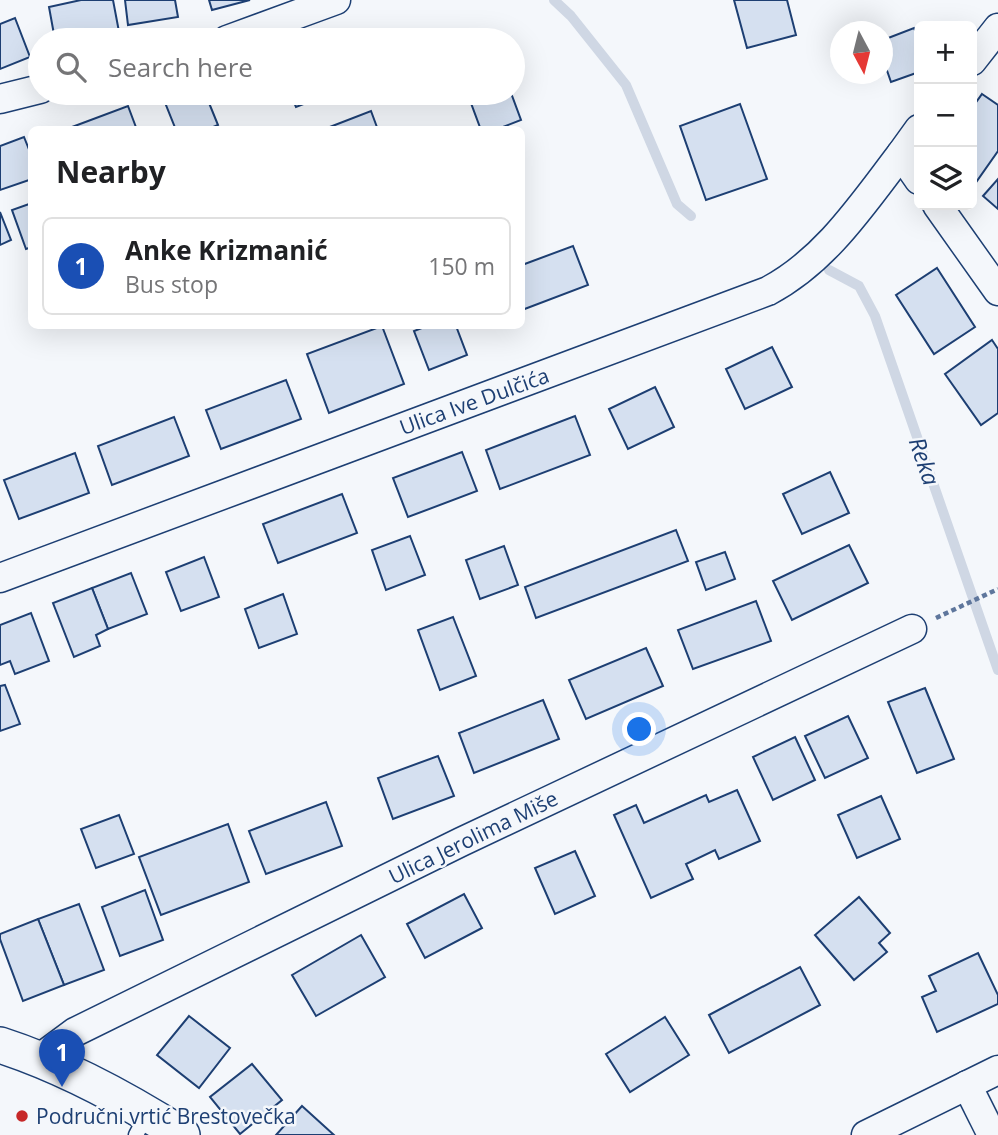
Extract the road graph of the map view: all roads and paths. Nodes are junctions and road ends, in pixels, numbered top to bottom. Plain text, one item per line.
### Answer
1 (336, 0) edge
2 (260, 28) edge
3 (998, 28) edge
4 (977, 55) edge
5 (28, 92) edge
6 (0, 99) edge
7 (914, 136) edge
8 (901, 154) junction
9 (914, 173) edge
10 (941, 210) edge
11 (998, 291) edge
12 (0, 578) edge
13 (997, 589) edge
14 (956, 608) dead end
15 (912, 629) dead end
16 (0, 1045) edge
17 (40, 1058) junction
18 (998, 1070) edge
19 (967, 1086) junction
20 (141, 1124) edge
21 (182, 1135) edge
22 (866, 1135) edge
23 (992, 1135) edge

1 - 2 street
3 - 4 street
5 - 6 street
7 - 8 street, Ulica Ive Dulčića
8 - 9 street
8 - 12 street, Ulica Ive Dulčića
10 - 11 street
13 - 14 path
15 - 17 street, Ulica Jerolima Miše
16 - 17 street
17 - 20 street
18 - 19 street
19 - 22 street
19 - 23 street
20 - 21 street

